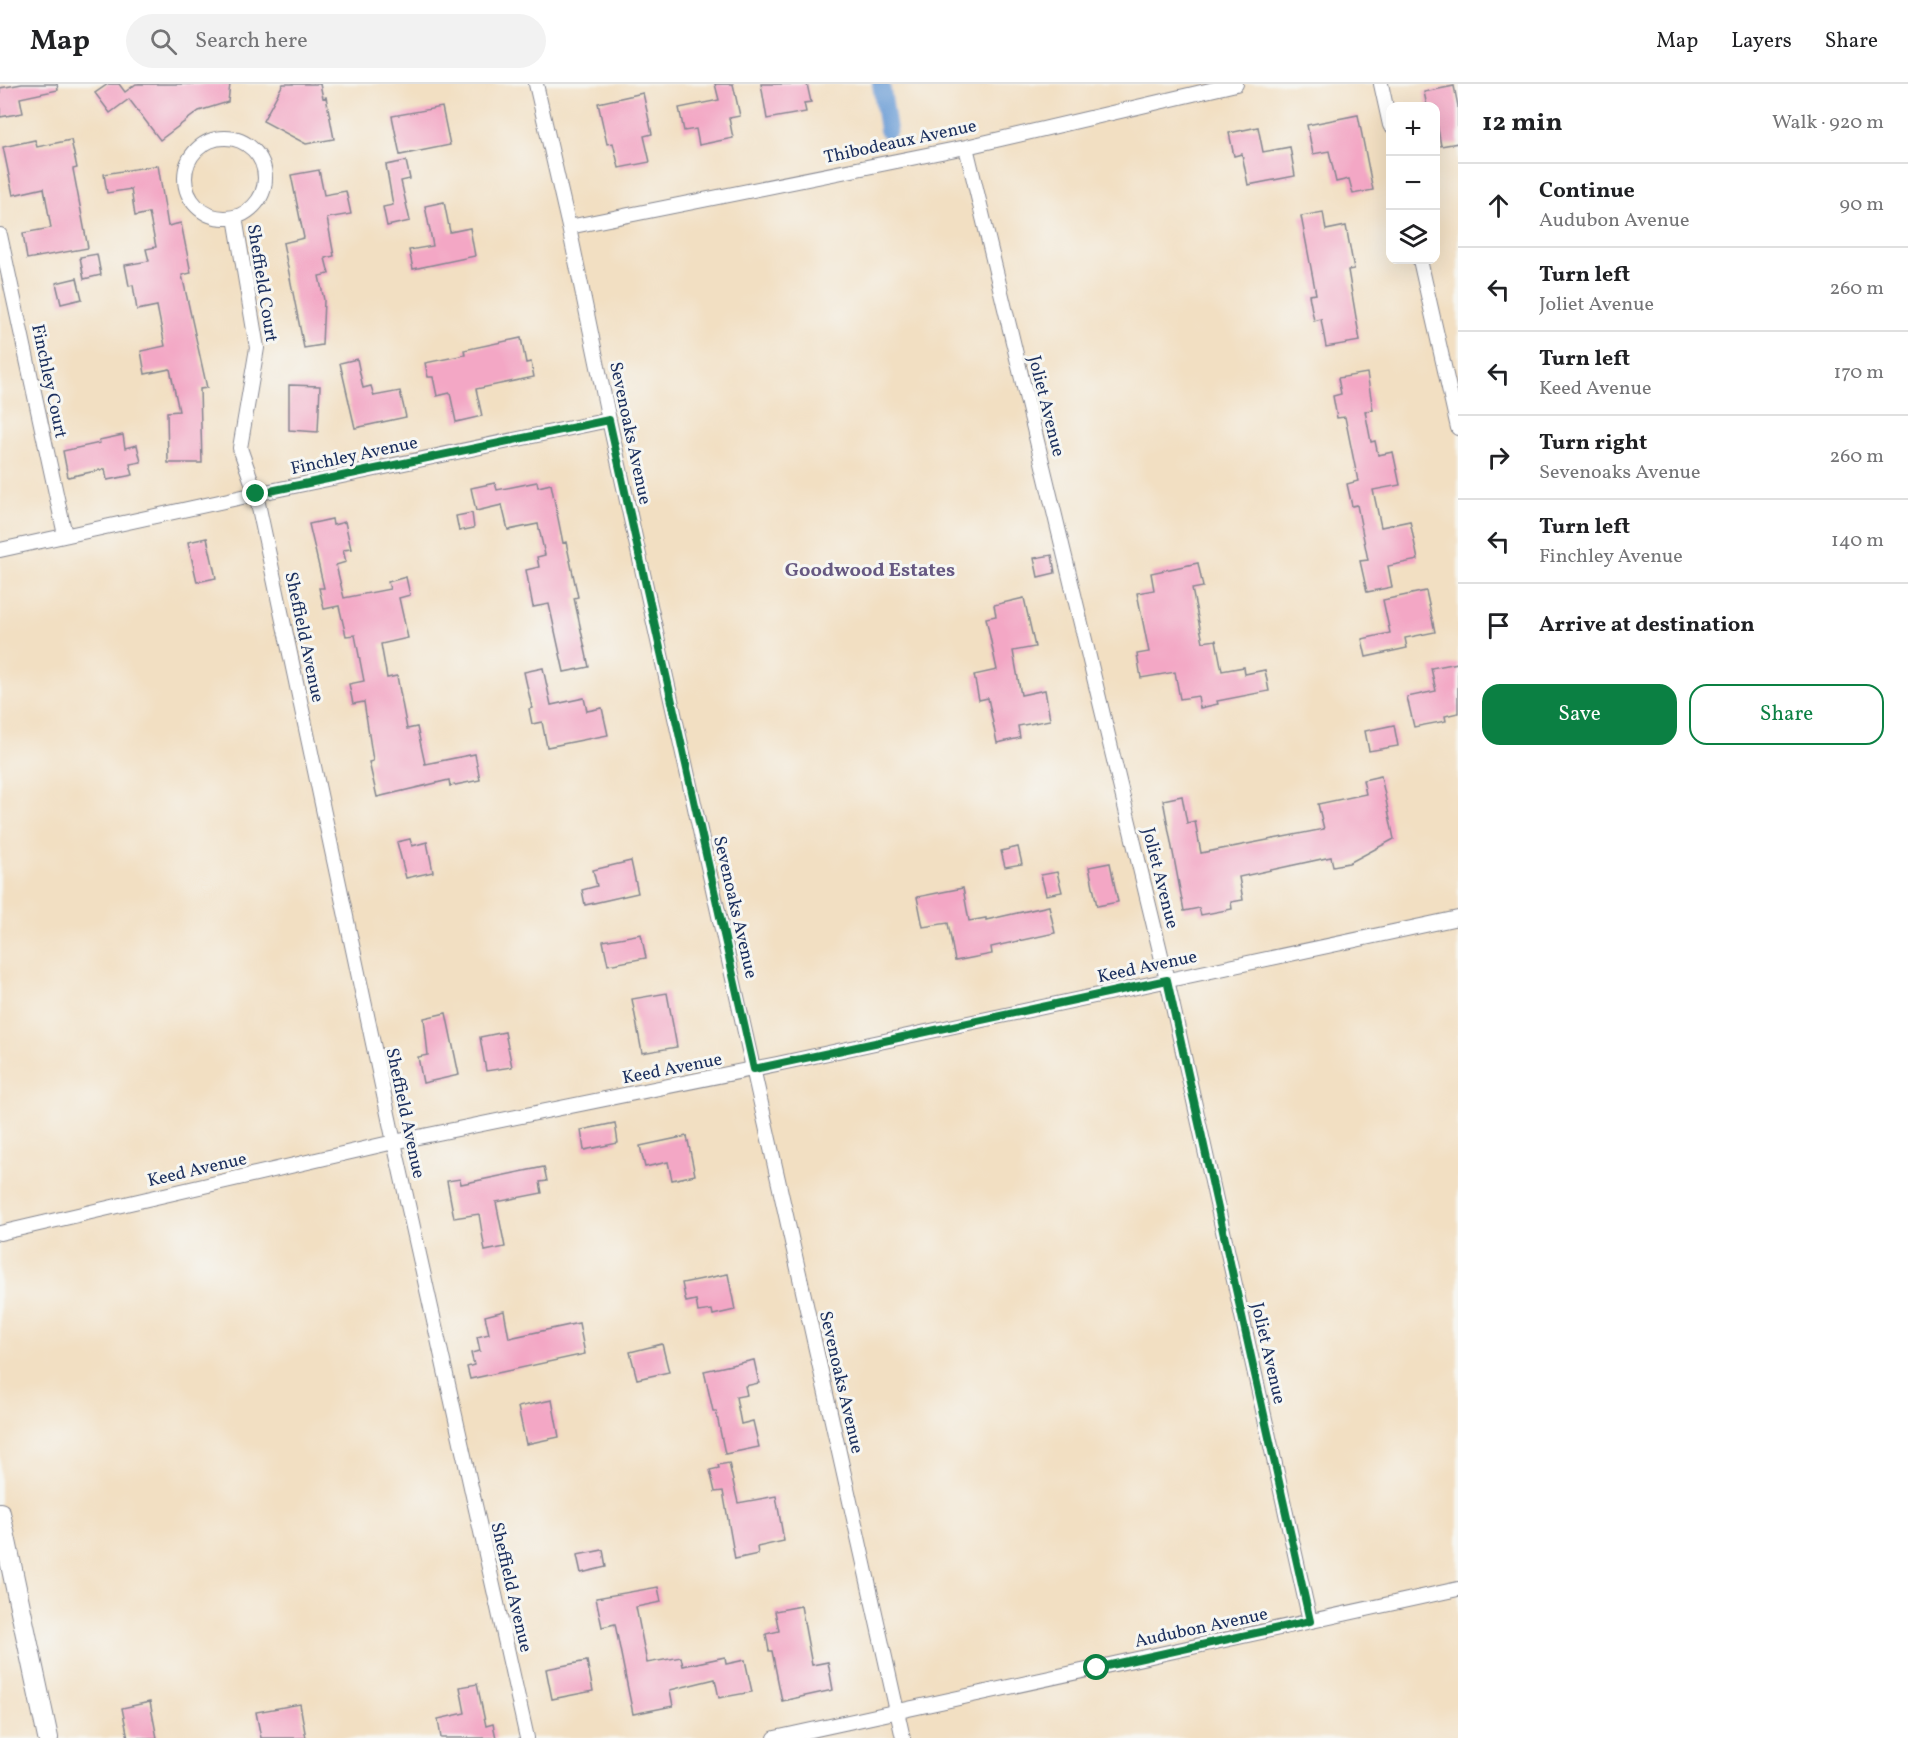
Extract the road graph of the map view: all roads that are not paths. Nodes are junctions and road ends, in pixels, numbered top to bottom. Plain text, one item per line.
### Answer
1 (536, 84) edge
2 (1236, 84) edge
3 (1381, 84) edge
4 (1386, 107) edge
5 (966, 147) junction
6 (235, 218) junction
7 (569, 227) junction
8 (0, 235) edge
9 (1421, 264) edge
10 (609, 420) junction
11 (1458, 428) edge
12 (256, 494) junction
13 (65, 535) junction
14 (0, 550) edge
15 (1458, 918) edge
16 (1167, 980) junction
17 (754, 1069) junction
18 (394, 1143) junction
19 (0, 1233) edge
20 (0, 1513) edge
21 (1458, 1589) edge
22 (1310, 1621) junction
23 (897, 1712) junction
24 (48, 1738) edge
25 (527, 1738) edge
26 (775, 1738) edge
27 (903, 1738) edge

1 - 7 street, Sevenoaks Avenue
2 - 5 street, Thibodeaux Avenue
3 - 4 street
5 - 7 street, Thibodeaux Avenue
5 - 16 street, Joliet Avenue
6 - 6 street, Sheffield Court
6 - 12 street, Sheffield Court
7 - 10 street, Sevenoaks Avenue
8 - 13 street, Finchley Court
9 - 11 street
10 - 12 street, Finchley Avenue
10 - 17 street, Sevenoaks Avenue
12 - 13 street, Finchley Avenue
12 - 18 street, Sheffield Avenue
13 - 14 street, Finchley Avenue
15 - 16 street, Keed Avenue
16 - 17 street, Keed Avenue
16 - 22 street, Joliet Avenue
17 - 18 street, Keed Avenue
17 - 23 street, Sevenoaks Avenue
18 - 19 street, Keed Avenue
18 - 25 street, Sheffield Avenue
20 - 24 street
21 - 22 street, Audubon Avenue
22 - 23 street, Audubon Avenue
23 - 26 street, Audubon Avenue
23 - 27 street, Sevenoaks Avenue

